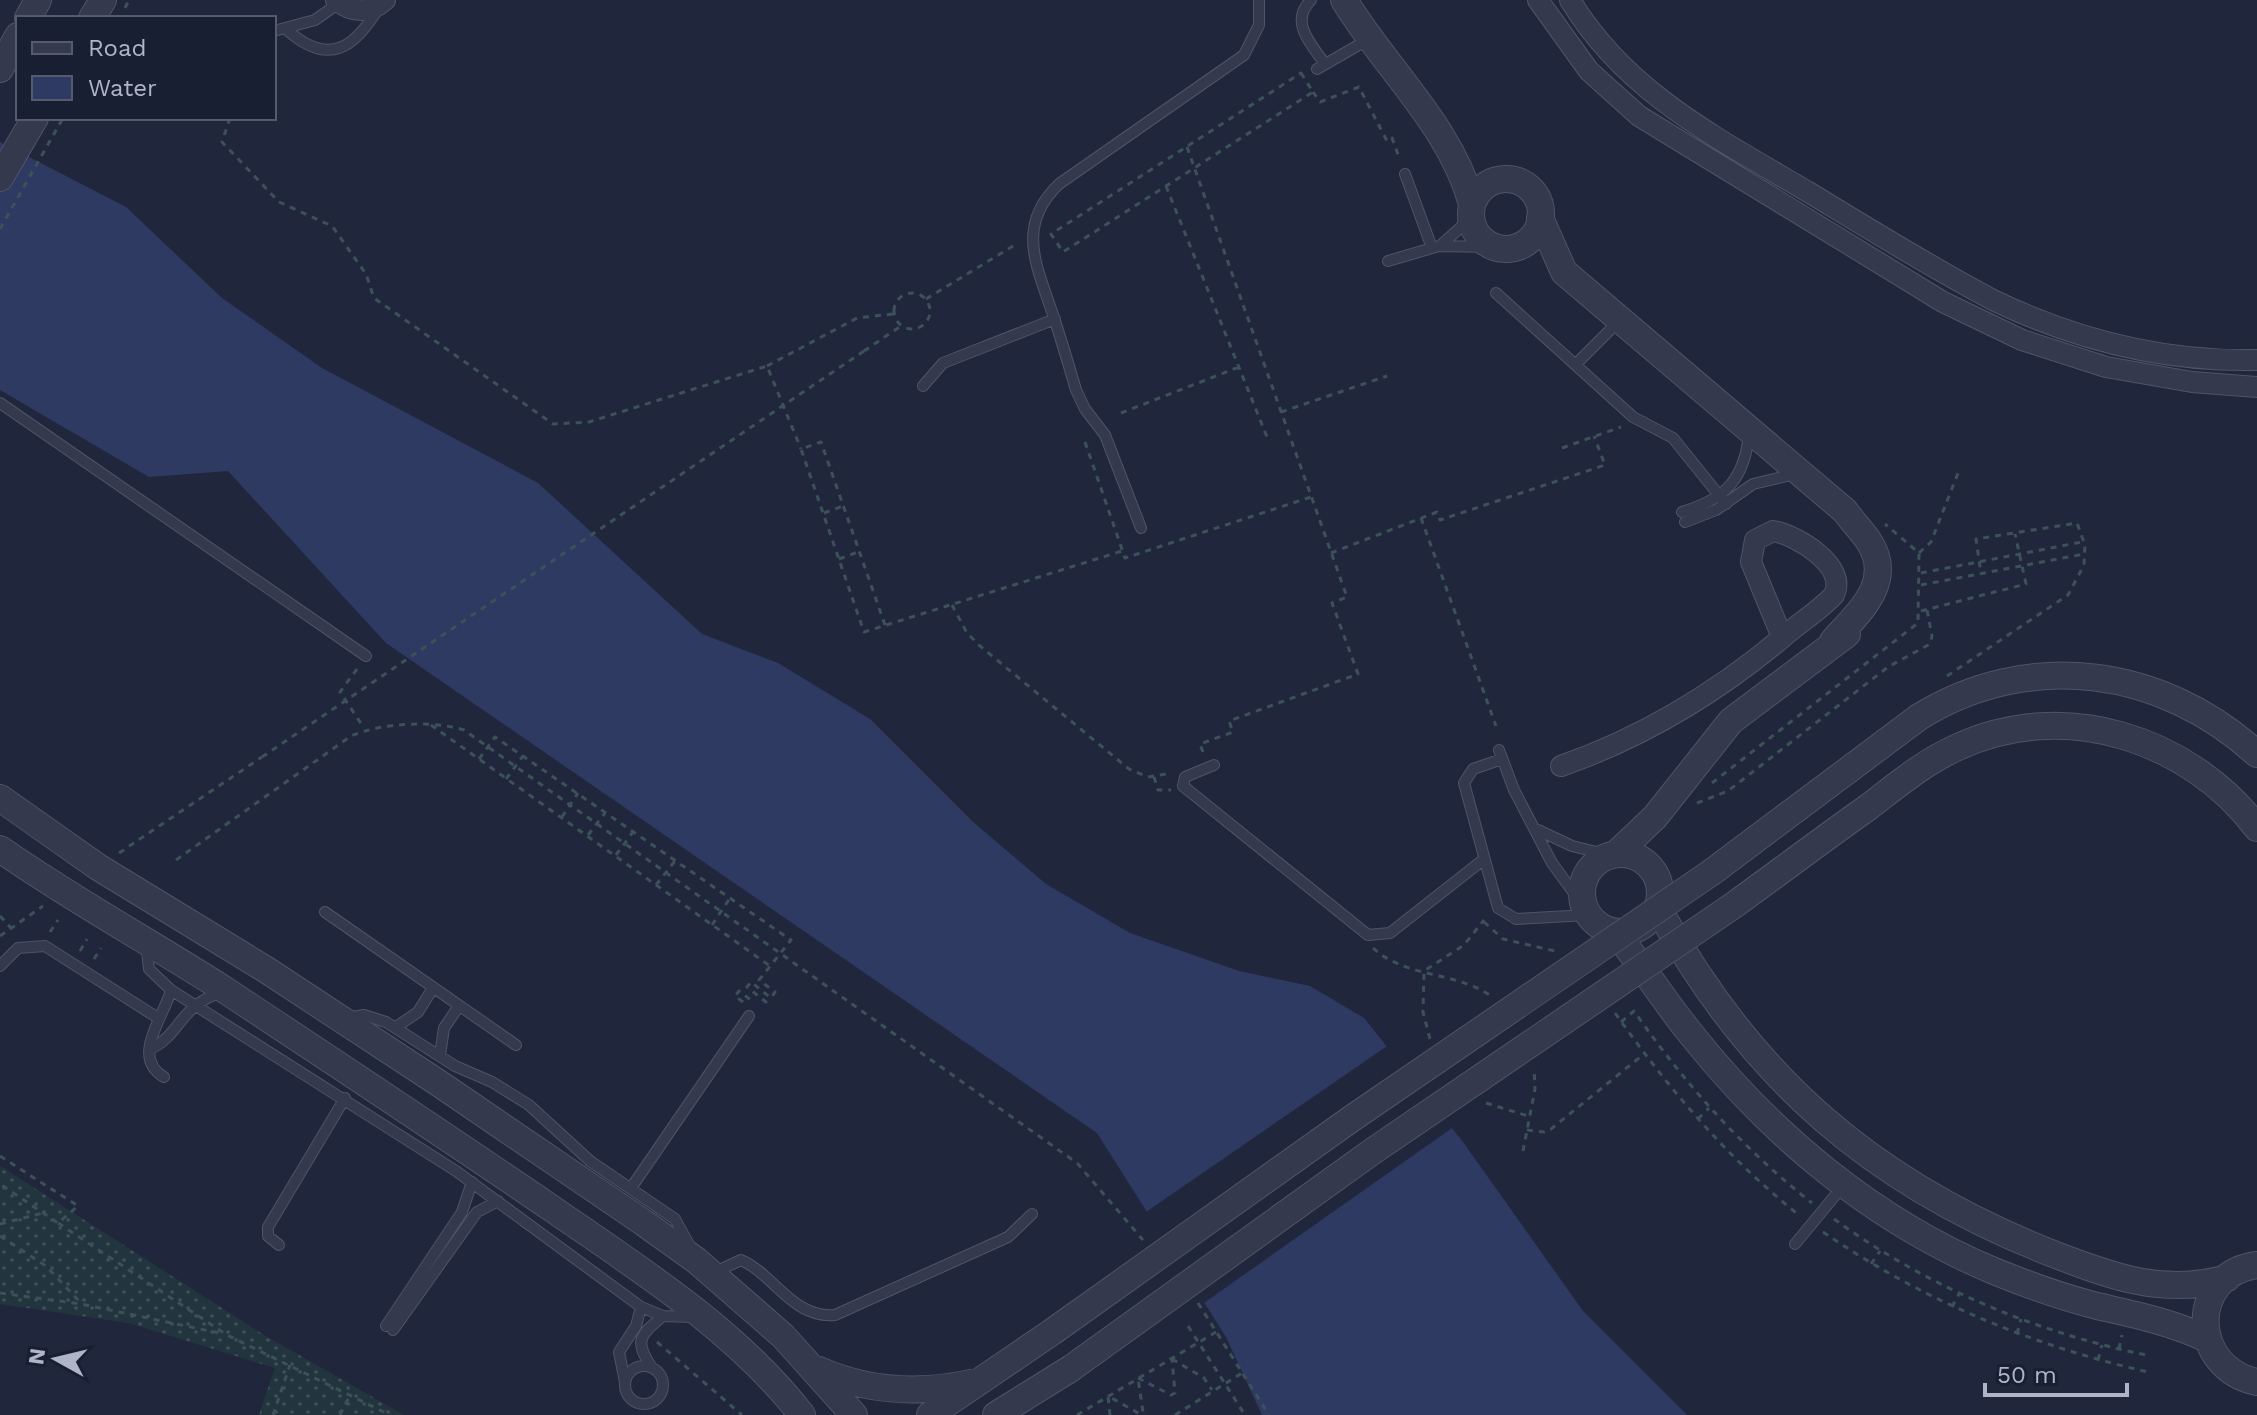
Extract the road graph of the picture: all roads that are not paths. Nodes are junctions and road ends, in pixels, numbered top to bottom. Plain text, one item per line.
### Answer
1 (1259, 0) edge
2 (1311, 0) edge
3 (1344, 0) edge
4 (1538, 0) edge
5 (1570, 0) edge
6 (338, 2) edge
7 (383, 2) edge
8 (287, 30) junction
9 (276, 31) edge
10 (1369, 39) junction
11 (16, 40) edge
12 (0, 69) edge
13 (34, 120) edge
14 (1448, 143) junction
15 (1405, 174) road end
16 (0, 178) edge
17 (1506, 179) junction
18 (1471, 207) junction
19 (1540, 218) junction
20 (1436, 247) junction
21 (1500, 248) junction
22 (1388, 261) dead end
23 (1564, 272) junction
24 (1496, 293) dead end
25 (1055, 319) junction
26 (1619, 321) junction
27 (2257, 360) edge
28 (1577, 363) junction
29 (923, 386) dead end
30 (2257, 387) edge
31 (0, 403) edge
32 (1750, 433) junction
33 (1800, 473) junction
34 (1722, 500) junction
35 (1684, 517) dead end
36 (1141, 528) dead end
37 (1782, 637) junction
38 (366, 656) road end
39 (1717, 689) junction
40 (1738, 715) junction
41 (2257, 754) edge
42 (1214, 765) dead end
43 (1561, 766) dead end
44 (0, 798) edge
45 (1676, 805) junction
46 (2257, 828) edge
47 (1538, 830) junction
48 (0, 849) edge
49 (1613, 854) junction
50 (1483, 860) junction
51 (1656, 874) junction
52 (1658, 908) junction
53 (1586, 911) junction
54 (325, 912) dead end
55 (1615, 932) junction
56 (146, 941) junction
57 (0, 966) edge
58 (265, 969) junction
59 (433, 988) junction
60 (171, 990) junction
61 (234, 997) junction
62 (195, 1004) junction
63 (459, 1006) junction
64 (749, 1016) road end
65 (158, 1018) junction
66 (341, 1019) junction
67 (396, 1027) junction
68 (516, 1045) dead end
69 (152, 1048) junction
70 (440, 1055) junction
71 (164, 1077) dead end
72 (345, 1098) junction
73 (472, 1182) junction
74 (1845, 1185) junction
75 (631, 1188) junction
76 (498, 1201) junction
77 (1032, 1214) dead end
78 (2257, 1240) edge
79 (1795, 1244) dead end
80 (279, 1245) dead end
81 (704, 1268) junction
82 (2241, 1271) edge
83 (641, 1307) junction
84 (663, 1316) junction
85 (700, 1317) junction
86 (639, 1337) junction
87 (2207, 1339) junction
88 (810, 1366) junction
89 (652, 1368) junction
90 (980, 1381) junction
91 (2257, 1382) edge
92 (625, 1384) junction
93 (998, 1414) edge
94 (802, 1415) edge
95 (854, 1415) edge
96 (930, 1415) edge

1 - 25 lane
2 - 10 lane
3 - 10 street
4 - 30 street
5 - 27 street
6 - 7 street
6 - 8 lane
7 - 8 lane
8 - 9 lane
10 - 14 street
11 - 12 street
13 - 16 street
14 - 17 street
14 - 18 street
15 - 20 lane
17 - 18 street
17 - 19 street
18 - 20 lane
18 - 21 street
19 - 21 street
19 - 23 street
20 - 21 lane
20 - 22 lane
21 - 23 street
23 - 26 street
24 - 28 lane
25 - 29 lane
25 - 36 lane
26 - 28 lane
26 - 32 street
28 - 34 lane
31 - 38 lane
32 - 33 street
32 - 34 lane
33 - 34 lane
33 - 40 street
34 - 35 lane
37 - 37 street
37 - 39 street
39 - 40 street
39 - 43 street
40 - 45 street
41 - 90 street, bridge
42 - 50 lane
44 - 58 street
45 - 49 street
45 - 51 street
46 - 93 street, bridge
47 - 49 lane
47 - 50 lane
47 - 53 lane
48 - 56 street
49 - 51 street
49 - 53 street
50 - 53 lane
51 - 52 street
52 - 55 street
52 - 82 street
53 - 55 street
54 - 59 lane
55 - 74 street
56 - 60 lane
56 - 61 street
57 - 65 lane
58 - 61 street
58 - 66 street
59 - 63 lane
59 - 67 lane
60 - 62 lane
60 - 65 lane
61 - 62 lane
61 - 85 street
62 - 69 lane
62 - 72 lane
63 - 68 lane
63 - 70 lane
64 - 75 lane
65 - 69 lane
66 - 67 lane
66 - 81 street
67 - 70 lane
69 - 71 lane
70 - 75 lane
72 - 73 lane
72 - 80 lane
73 - 76 lane
73 - 76 lane
74 - 79 lane
74 - 87 street
75 - 81 lane
76 - 83 lane
77 - 81 lane
78 - 82 street
81 - 88 street
82 - 87 street
83 - 84 lane
83 - 86 lane
84 - 85 lane
84 - 86 lane
85 - 94 street
86 - 89 lane
86 - 92 lane
87 - 91 street
88 - 90 street
88 - 95 street
89 - 92 lane
89 - 92 lane
90 - 96 street

